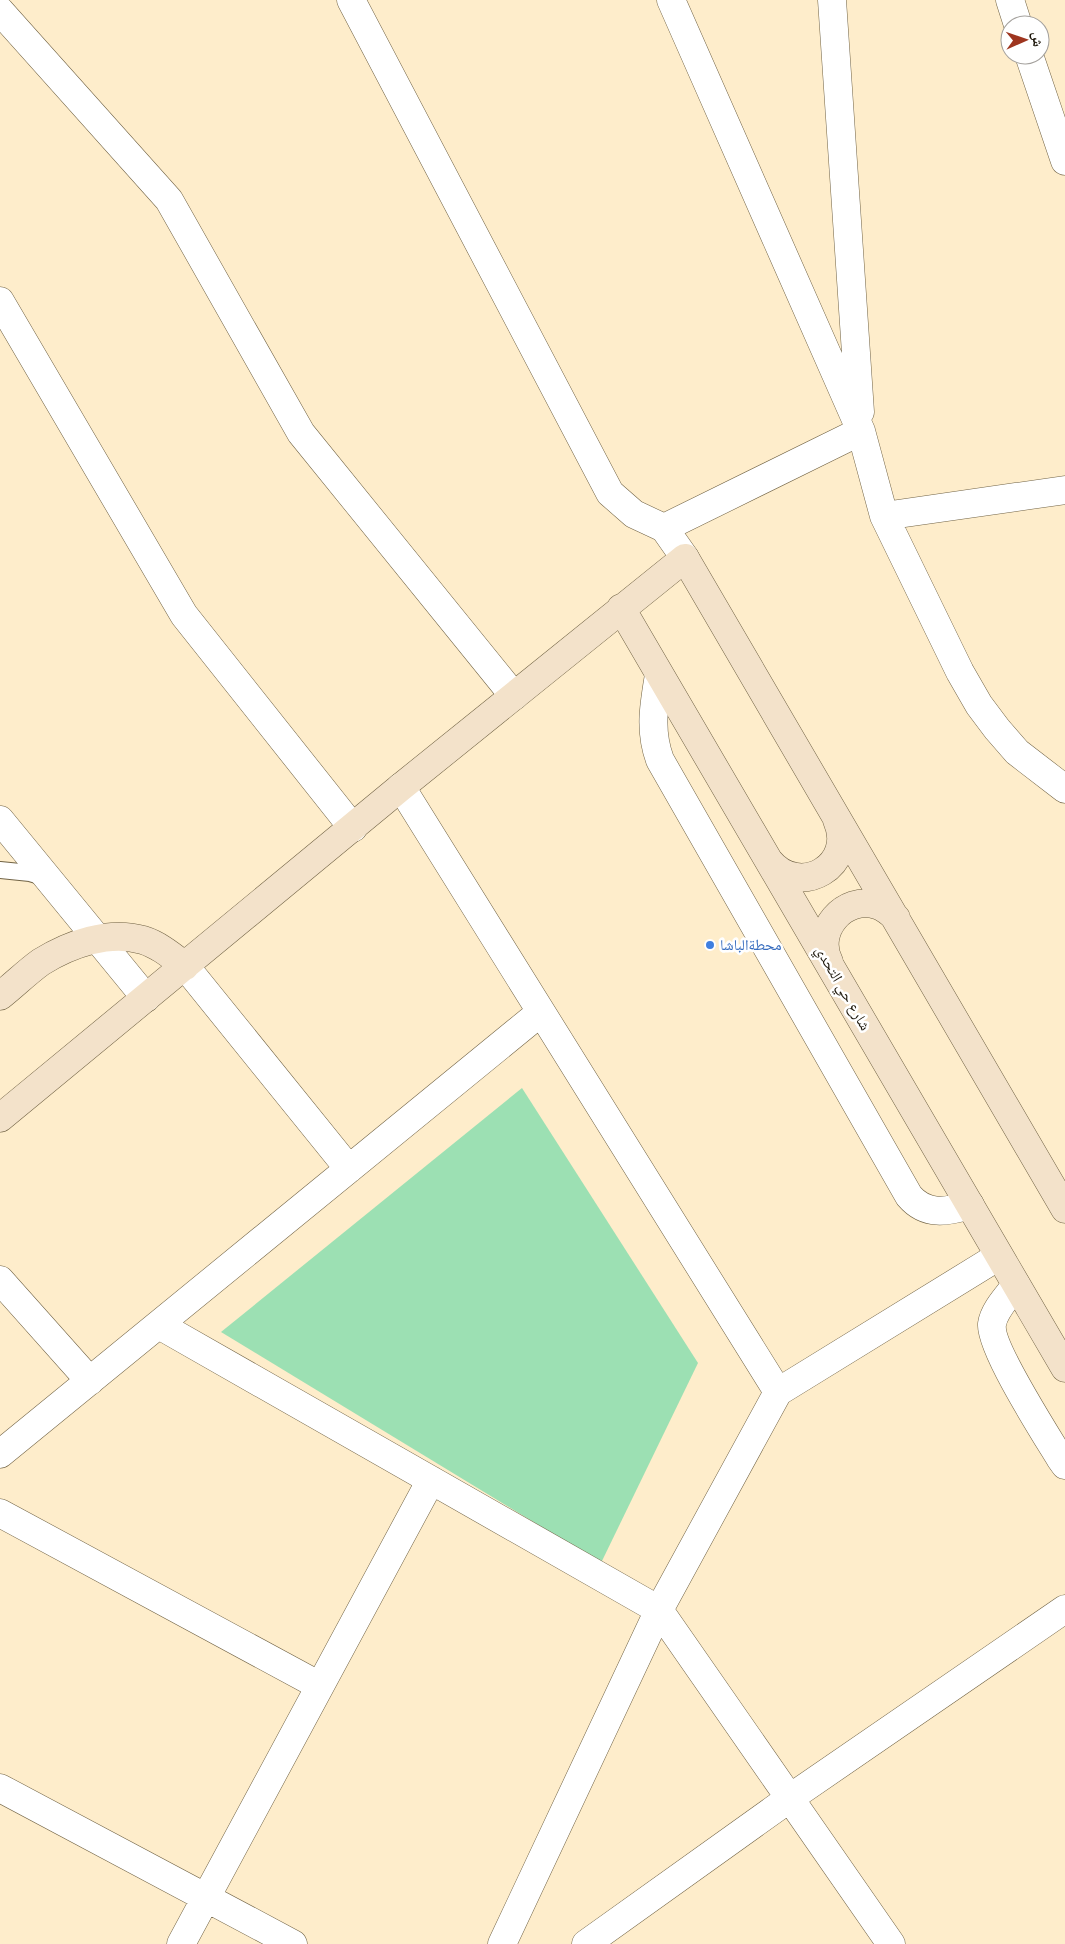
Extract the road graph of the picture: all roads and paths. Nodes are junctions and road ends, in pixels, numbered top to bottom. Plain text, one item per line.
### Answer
1 (351, 0) edge
2 (671, 0) edge
3 (832, 0) edge
4 (1010, 0) edge
5 (0, 11) edge
6 (1015, 15) edge
7 (1032, 65) edge
8 (1065, 161) edge
9 (0, 301) edge
10 (861, 431) junction
11 (1065, 490) edge
12 (884, 516) junction
13 (664, 528) junction
14 (685, 558) junction
15 (621, 608) junction
16 (660, 674) junction
17 (514, 696) junction
18 (401, 787) junction
19 (1065, 789) edge
20 (836, 816) junction
21 (0, 820) edge
22 (353, 828) junction
23 (768, 860) junction
24 (0, 870) edge
25 (49, 878) junction
26 (896, 918) junction
27 (98, 938) junction
28 (185, 966) junction
29 (832, 968) junction
30 (0, 996) edge
31 (146, 998) junction
32 (541, 1012) junction
33 (0, 1118) edge
34 (350, 1169) junction
35 (970, 1205) junction
36 (1065, 1209) edge
37 (999, 1256) junction
38 (0, 1280) edge
39 (1016, 1285) junction
40 (158, 1325) junction
41 (1065, 1368) edge
42 (90, 1381) junction
43 (778, 1392) junction
44 (0, 1454) edge
45 (1065, 1465) edge
46 (431, 1480) junction
47 (0, 1513) edge
48 (1065, 1609) edge
49 (659, 1610) junction
50 (320, 1686) junction
51 (0, 1788) edge
52 (790, 1798) junction
53 (207, 1896) junction
54 (181, 1944) edge
55 (293, 1944) edge
56 (502, 1944) edge
57 (586, 1944) edge
58 (892, 1944) edge

1 - 13 street
2 - 10 street
3 - 10 street
4 - 6 street
5 - 17 street
7 - 8 street
9 - 22 street
10 - 12 street
10 - 13 street
11 - 12 street
12 - 19 street
13 - 14 street
14 - 15 main road
14 - 20 main road
15 - 16 main road, شارع حي التحدي
15 - 17 main road
16 - 23 main road, شارع حي التحدي
16 - 35 street
17 - 18 main road
18 - 22 main road
18 - 32 street
20 - 23 main road
20 - 26 main road
21 - 25 street
22 - 28 main road
23 - 29 main road, شارع حي التحدي
24 - 25 lane
25 - 27 street
26 - 29 main road
26 - 36 main road
27 - 28 main road
27 - 30 main road
27 - 31 street
28 - 31 main road
28 - 34 street
29 - 35 main road, شارع حي التحدي
31 - 33 main road
32 - 34 street
32 - 43 street
34 - 40 street
35 - 37 main road, شارع حي التحدي
37 - 39 main road, شارع حي التحدي
37 - 43 street
38 - 42 street
39 - 41 main road, شارع حي التحدي
39 - 45 street
40 - 42 street
40 - 46 street
42 - 44 street
43 - 49 street
46 - 49 street
46 - 50 street
47 - 50 street
48 - 52 street
49 - 52 street
49 - 56 street
50 - 53 street
51 - 53 street
52 - 57 street
52 - 58 street
53 - 54 street
53 - 55 street

